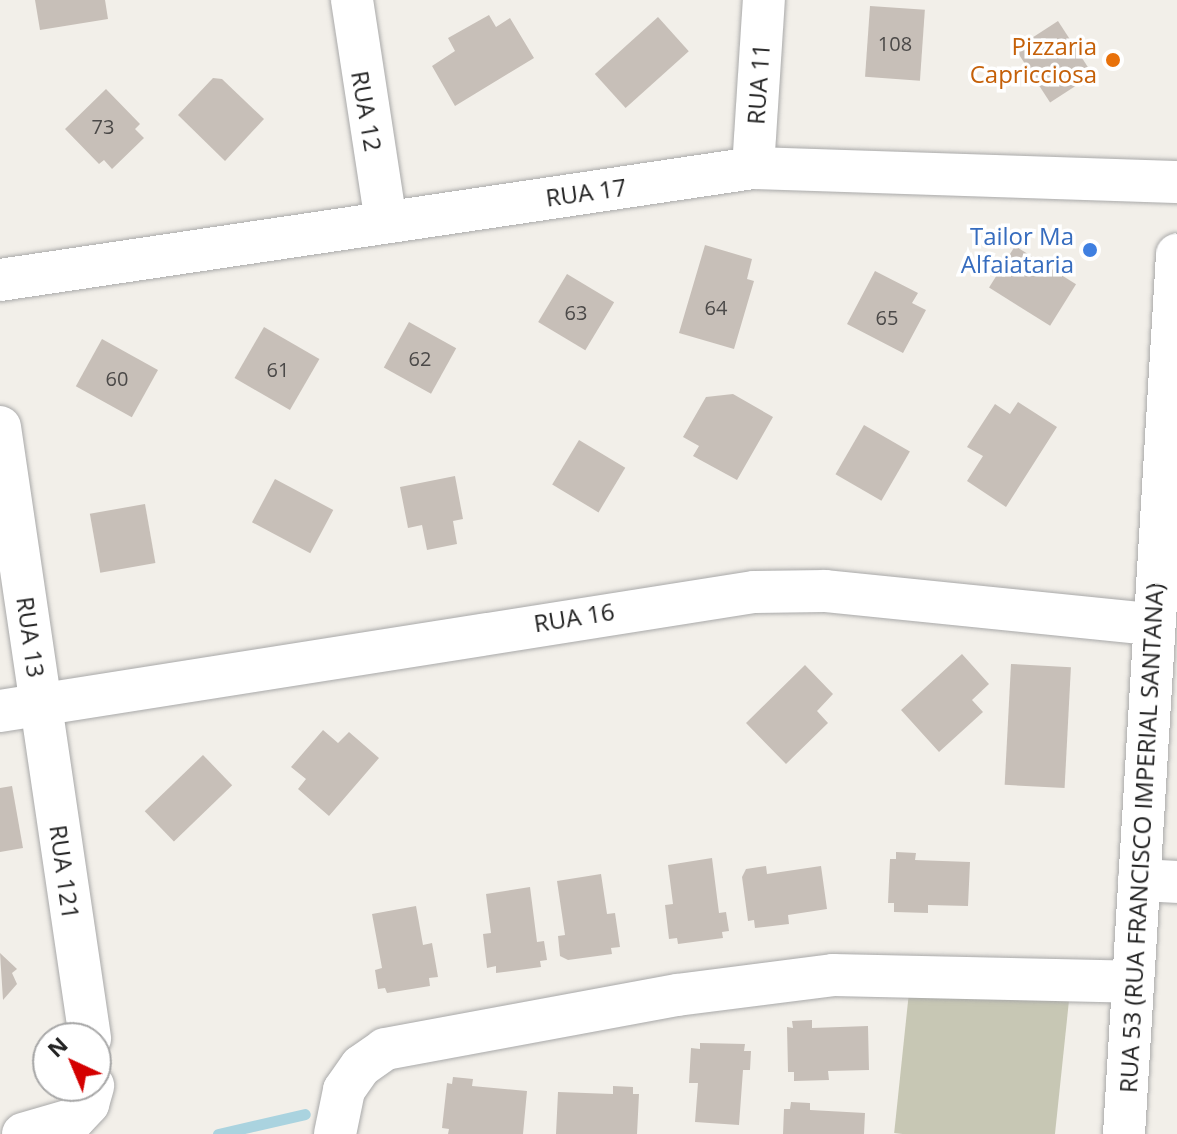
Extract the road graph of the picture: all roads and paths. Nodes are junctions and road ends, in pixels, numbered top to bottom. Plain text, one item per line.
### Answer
1 (352, 0) edge
2 (764, 0) edge
3 (753, 168) junction
4 (1177, 182) edge
5 (386, 221) junction
6 (1177, 255) edge
7 (0, 280) edge
8 (0, 427) edge
9 (1152, 624) junction
10 (41, 705) junction
11 (0, 711) edge
12 (1158, 881) edge
13 (1133, 982) junction
14 (88, 1022) edge
15 (83, 1113) edge
16 (23, 1134) edge
17 (335, 1134) edge
18 (1124, 1134) edge

1 - 5 street, RUA 12
2 - 3 street, RUA 11
3 - 4 street, RUA 17
3 - 5 street, RUA 17
5 - 7 street, RUA 17
6 - 9 street, RUA 53 (RUA FRANCISCO IMPERIAL SANTANA)
8 - 10 street, RUA 13
9 - 10 street, RUA 16
9 - 12 street, RUA 53 (RUA FRANCISCO IMPERIAL SANTANA)
10 - 11 street, RUA 16
10 - 14 street, RUA 121
12 - 13 street, RUA 53 (RUA FRANCISCO IMPERIAL SANTANA)
13 - 17 street
13 - 18 street, RUA 53 (RUA FRANCISCO IMPERIAL SANTANA)
15 - 16 street

